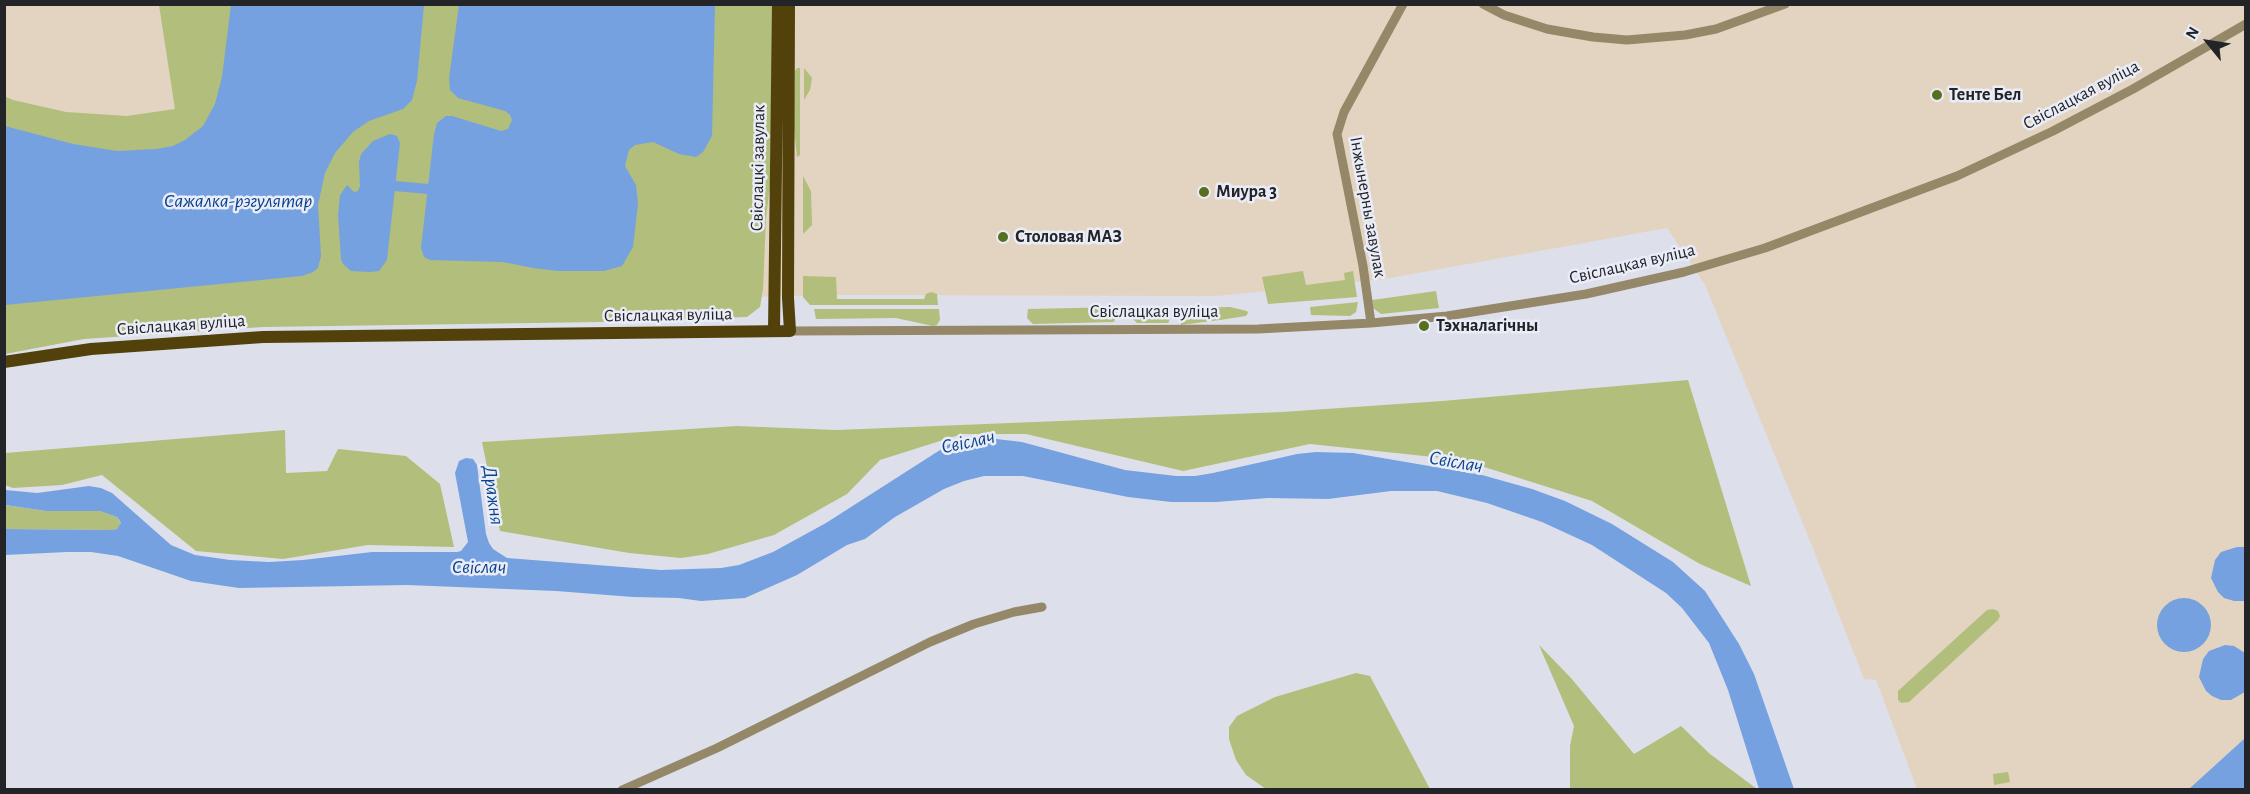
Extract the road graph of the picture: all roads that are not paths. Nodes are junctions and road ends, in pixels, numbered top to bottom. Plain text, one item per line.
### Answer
1 (778, 4) edge
2 (789, 4) edge
3 (1403, 4) edge
4 (1483, 4) edge
5 (1785, 4) edge
6 (2246, 24) edge
7 (1371, 323) junction
8 (790, 331) junction
9 (774, 332) junction
10 (4, 362) edge
11 (1042, 607) dead end
12 (622, 789) edge

1 - 9 main road, Свіслацкі завулак
2 - 8 main road, Свіслацкі завулак
3 - 7 street, Інжынерны завулак
4 - 5 street
6 - 7 street, Свіслацкая вуліца
7 - 8 street, Свіслацкая вуліца
8 - 9 main road, Свіслацкая вуліца
9 - 10 main road, Свіслацкая вуліца
11 - 12 street

